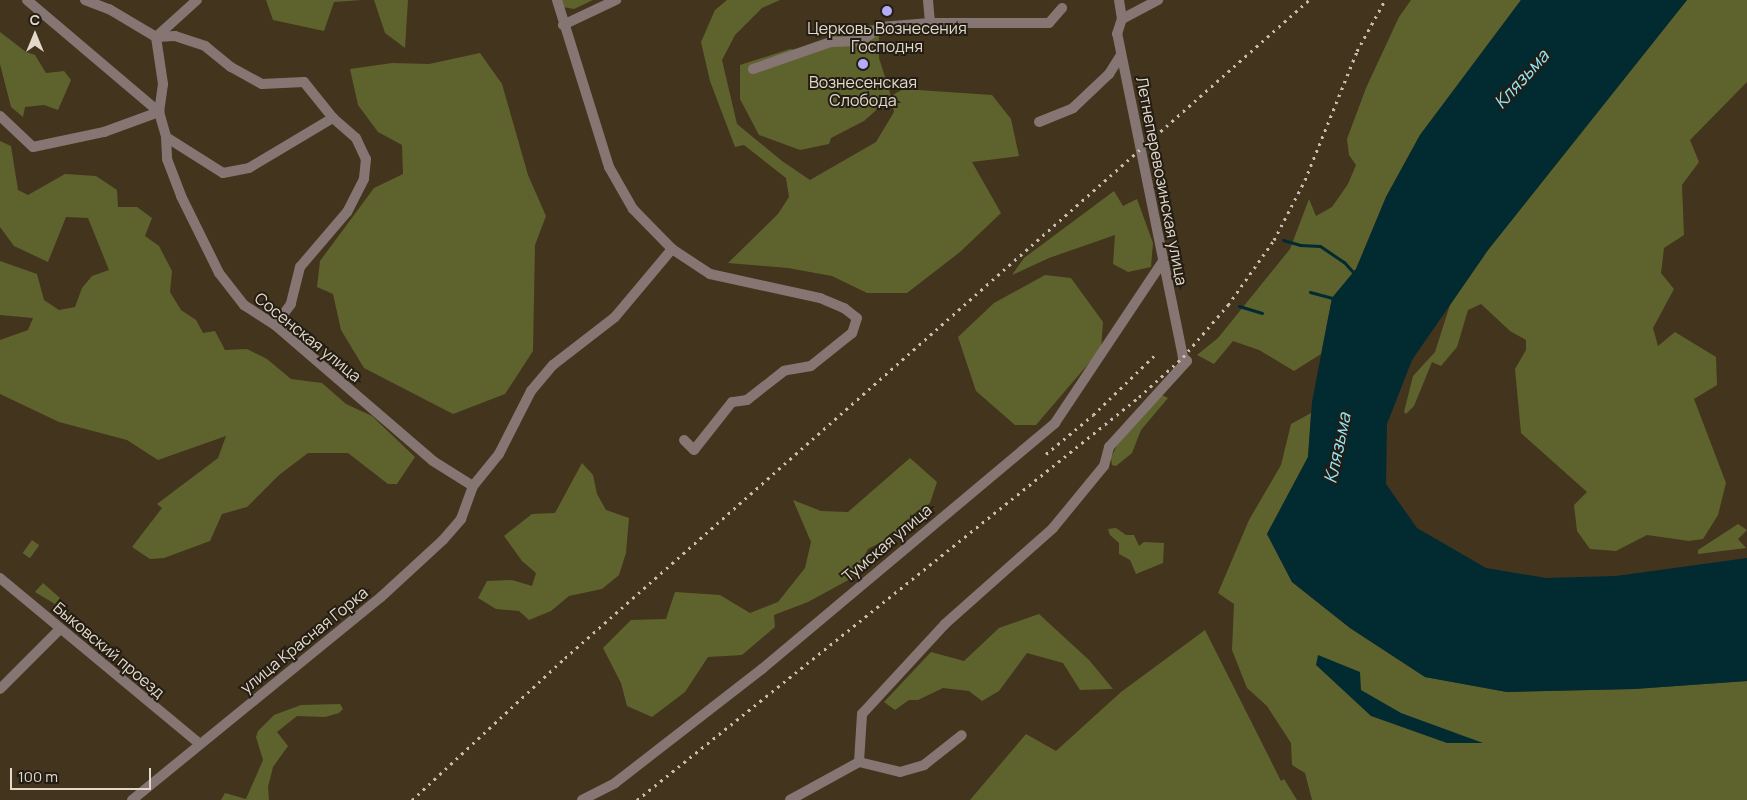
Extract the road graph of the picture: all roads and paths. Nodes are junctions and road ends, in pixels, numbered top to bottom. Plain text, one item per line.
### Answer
1 (27, 0) edge
2 (86, 0) edge
3 (197, 0) edge
4 (557, 0) edge
5 (616, 0) edge
6 (928, 0) edge
7 (1119, 0) edge
8 (1158, 0) edge
9 (1062, 8) dead end
10 (1122, 19) junction
11 (930, 24) junction
12 (564, 25) junction
13 (156, 37) junction
14 (1121, 55) junction
15 (753, 69) dead end
16 (159, 112) junction
17 (0, 116) edge
18 (333, 118) junction
19 (1039, 122) dead end
20 (166, 137) junction
21 (672, 249) junction
22 (1163, 261) junction
23 (275, 325) junction
24 (684, 440) dead end
25 (473, 486) junction
26 (0, 578) edge
27 (60, 630) junction
28 (0, 689) edge
29 (962, 735) dead end
30 (200, 744) junction
31 (859, 762) junction
32 (132, 800) edge
33 (582, 800) edge
34 (790, 800) edge

1 - 16 street
2 - 13 street
3 - 13 street
4 - 12 street
5 - 12 street
6 - 11 street
7 - 10 street, Летнеперевозинская улица
8 - 10 street
9 - 11 street
10 - 14 street, Летнеперевозинская улица
11 - 15 street
12 - 21 street
13 - 16 street, Сосенская улица
13 - 18 street
14 - 19 street
14 - 22 street, Летнеперевозинская улица
16 - 17 street
16 - 20 street, Сосенская улица
18 - 20 street
18 - 23 street
20 - 23 street, Сосенская улица
21 - 24 street
21 - 25 street, улица Красная Горка
22 - 31 street, Летнеперевозинская улица
22 - 33 street, Тумская улица
23 - 25 street, Сосенская улица
25 - 30 street, улица Красная Горка
26 - 27 street, Быковский проезд
27 - 28 street
27 - 30 street, Быковский проезд
29 - 31 street
30 - 32 street, улица Красная Горка
31 - 34 street

